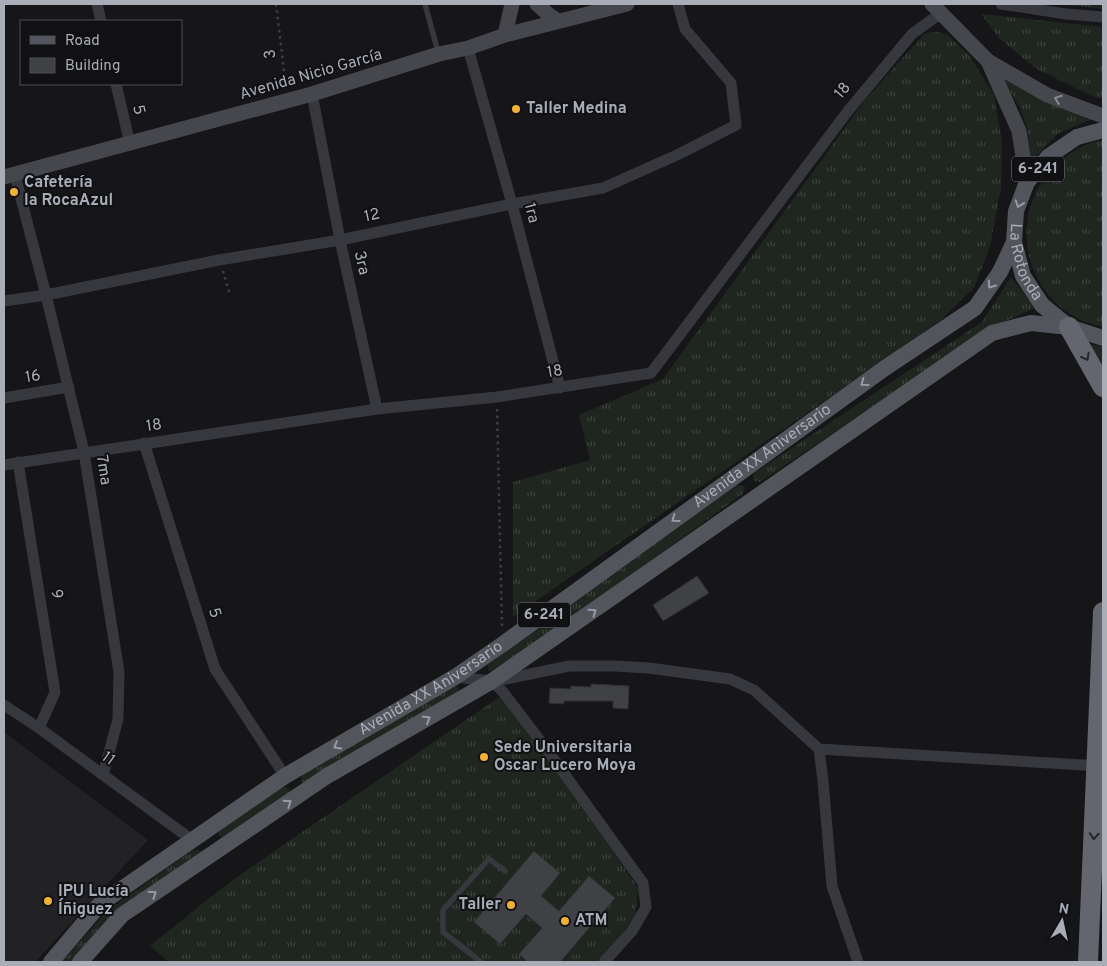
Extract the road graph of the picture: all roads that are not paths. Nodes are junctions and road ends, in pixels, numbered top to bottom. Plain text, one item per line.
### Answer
1 (97, 4) edge
2 (425, 4) edge
3 (512, 4) edge
4 (537, 4) edge
5 (627, 4) edge
6 (678, 4) edge
7 (1001, 4) edge
8 (937, 8) edge
9 (1103, 17) edge
10 (101, 20) edge
11 (558, 21) junction
12 (505, 35) junction
13 (468, 48) junction
14 (439, 54) junction
15 (988, 61) junction
16 (116, 85) edge
17 (312, 94) junction
18 (1103, 116) edge
19 (1103, 130) edge
20 (130, 144) junction
21 (7, 179) edge
22 (1027, 182) junction
23 (512, 204) junction
24 (340, 240) junction
25 (1014, 242) junction
26 (46, 295) junction
27 (4, 300) edge
28 (1070, 327) junction
29 (1103, 338) edge
30 (1103, 387) edge
31 (68, 388) junction
32 (560, 388) junction
33 (4, 398) edge
34 (377, 409) junction
35 (144, 443) junction
36 (84, 452) junction
37 (18, 462) junction
38 (4, 465) edge
39 (1103, 612) edge
40 (455, 677) junction
41 (492, 682) junction
42 (4, 705) edge
43 (39, 728) junction
44 (819, 749) junction
45 (1100, 766) edge
46 (102, 775) junction
47 (285, 776) junction
48 (192, 840) junction
49 (505, 871) dead end
50 (51, 962) edge
51 (80, 962) edge
52 (481, 962) edge
53 (604, 962) edge
54 (858, 962) edge
55 (1088, 962) edge

1 - 10 street
2 - 14 lane
3 - 12 main road
4 - 11 main road
5 - 11 main road, Avenida Nicio García
6 - 23 street, 12
7 - 9 street
8 - 15 main road
8 - 32 street, 18
11 - 12 main road, Avenida Nicio García
12 - 13 main road, Avenida Nicio García
13 - 14 main road, Avenida Nicio García
13 - 23 street, 1ra
14 - 17 main road, Avenida Nicio García
18 -> 15 main road
15 - 22 main road
16 - 20 street, 5
17 - 20 main road, Avenida Nicio García
17 - 24 street, 3ra
19 - 22 main road, La Rotonda / 6-241
20 - 21 main road, Avenida Nicio García
21 - 26 street, 7ma
22 -> 25 main road, La Rotonda / 6-241
23 - 24 street, 12
23 - 32 street, 1ra
24 - 26 street, 12
24 - 34 street, 3ra
25 - 28 main road, La Rotonda / 6-241
25 -> 40 main road, Avenida XX Aniversario / 6-241
26 - 27 street, 12
26 - 31 street, 7ma
28 - 29 main road, La Rotonda / 6-241
28 -> 30 highway
41 -> 28 main road, Avenida XX Aniversario / 6-241
31 - 33 street, 16
31 - 36 street, 7ma
32 - 34 street, 18
34 - 35 street, 18
35 - 36 street, 18
35 - 47 street, 5
36 - 37 street, 18
36 - 46 street, 7ma
37 - 38 street, 18
37 - 43 street, 9
39 - 45 highway
40 - 41 street
40 -> 47 main road, Avenida XX Aniversario / 6-241
41 - 44 street
51 -> 41 main road, Avenida XX Aniversario / 6-241
41 - 53 street
42 - 43 street, 11
43 - 46 street, 11
44 - 45 street
44 - 54 street
45 -> 55 highway
46 - 48 street, 11
47 - 48 main road, Avenida XX Aniversario / 6-241
48 - 50 main road, Avenida XX Aniversario / 6-241
49 - 52 lane

